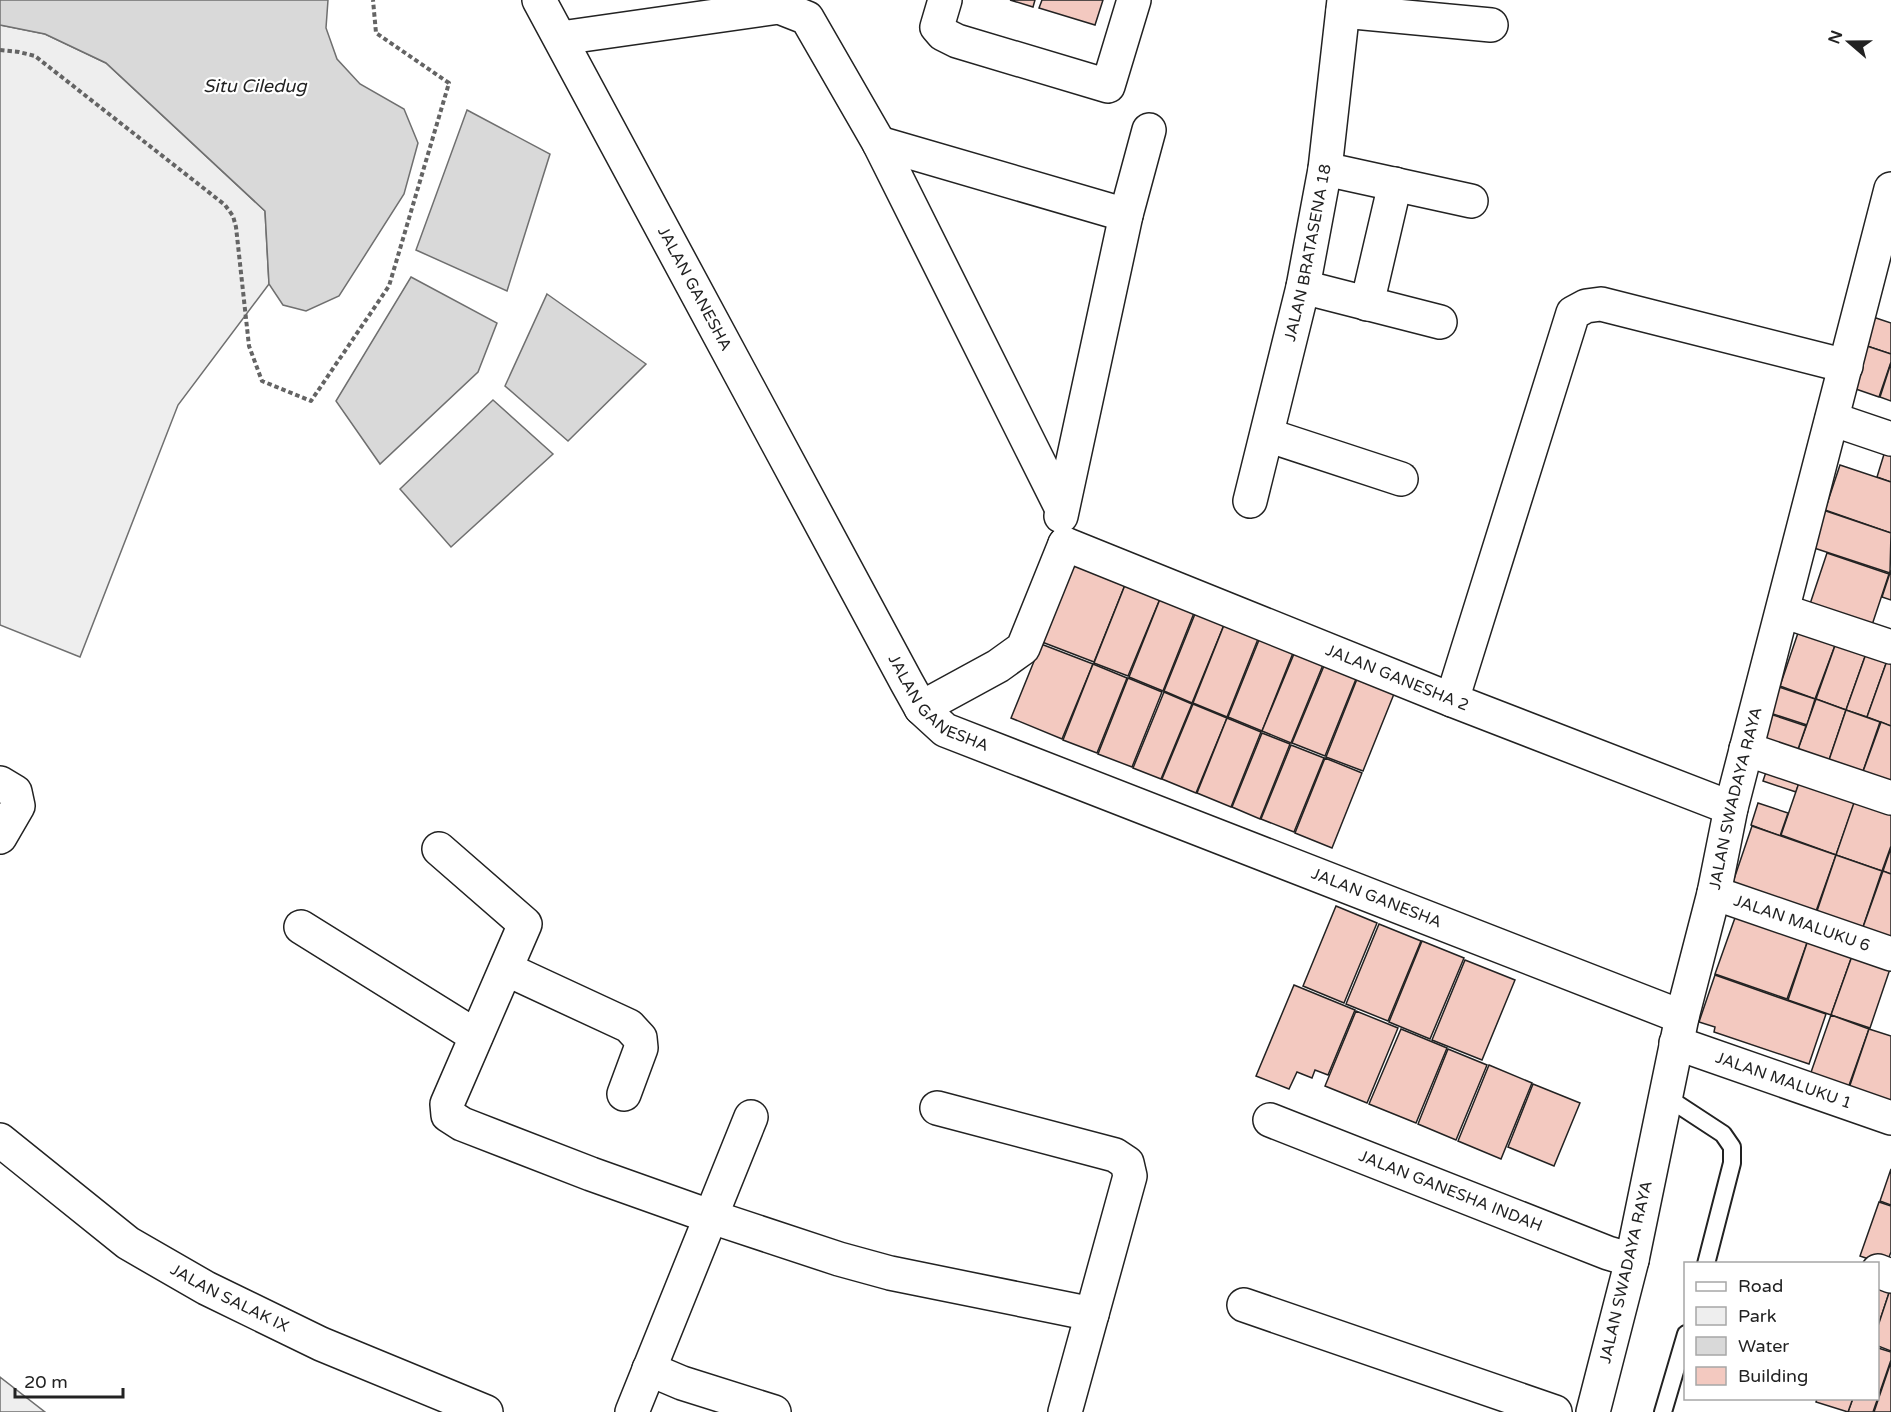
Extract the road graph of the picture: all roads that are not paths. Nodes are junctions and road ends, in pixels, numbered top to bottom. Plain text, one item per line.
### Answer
1 (539, 0) edge
2 (945, 0) edge
3 (1134, 0) edge
4 (1344, 6) edge
5 (1491, 25) dead end
6 (561, 38) junction
7 (1149, 130) dead end
8 (879, 143) junction
9 (1324, 169) junction
10 (1395, 184) junction
11 (1891, 189) edge
12 (1471, 201) dead end
13 (1126, 215) junction
14 (1881, 267) edge
15 (1303, 287) junction
16 (1367, 304) junction
17 (1440, 321) dead end
18 (1846, 366) junction
19 (1832, 419) junction
20 (1267, 435) junction
21 (1878, 435) edge
22 (1401, 479) dead end
23 (1250, 501) dead end
24 (1061, 507) junction
25 (1065, 544) junction
26 (1783, 611) junction
27 (1891, 647) edge
28 (1452, 700) junction
29 (921, 708) junction
30 (1759, 753) junction
31 (0, 783) edge
32 (1891, 798) edge
33 (1731, 808) junction
34 (0, 837) edge
35 (439, 849) dead end
36 (1714, 893) junction
37 (301, 927) dead end
38 (1891, 954) edge
39 (506, 969) junction
40 (1679, 1030) junction
41 (476, 1036) junction
42 (624, 1094) dead end
43 (1665, 1096) junction
44 (937, 1108) dead end
45 (751, 1117) dead end
46 (1891, 1118) edge
47 (1270, 1120) dead end
48 (0, 1140) edge
49 (709, 1216) junction
50 (1632, 1260) junction
51 (1706, 1262) edge
52 (1244, 1305) dead end
53 (1092, 1314) junction
54 (1684, 1341) edge
55 (649, 1369) junction
56 (486, 1412) edge
57 (632, 1412) edge
58 (774, 1412) edge
59 (1065, 1412) edge
60 (1555, 1412) edge
61 (1593, 1412) edge
62 (1663, 1412) edge

1 - 6 street, JALAN GANESHA
2 - 3 street
4 - 5 street
4 - 9 street, JALAN BRATASENA 18
6 - 8 street
6 - 29 street, JALAN GANESHA
7 - 13 street
8 - 13 street
8 - 24 street
9 - 10 street
9 - 15 street, JALAN BRATASENA 18
10 - 12 street
10 - 16 street
11 - 14 street, JALAN SWADAYA RAYA
13 - 24 street
14 - 18 street, JALAN SWADAYA RAYA
15 - 16 street
15 - 20 street, JALAN BRATASENA 18
16 - 17 street
18 - 19 street, JALAN SWADAYA RAYA
18 - 28 street
19 - 21 street
19 - 26 street, JALAN SWADAYA RAYA
20 - 22 street
20 - 23 street, JALAN BRATASENA 18
24 - 25 street
25 - 28 street, JALAN GANESHA 2
25 - 29 street
26 - 27 street
26 - 30 street, JALAN SWADAYA RAYA
28 - 33 street, JALAN GANESHA 2
29 - 40 street, JALAN GANESHA
30 - 32 street
30 - 33 street, JALAN SWADAYA RAYA
31 - 34 street
33 - 36 street, JALAN SWADAYA RAYA
35 - 39 street
36 - 38 street, JALAN MALUKU 6
36 - 40 street, JALAN SWADAYA RAYA
37 - 41 street
39 - 41 street
39 - 42 street
40 - 43 street, JALAN SWADAYA RAYA
40 - 46 street, JALAN MALUKU 1
41 - 49 street
43 - 50 street, JALAN SWADAYA RAYA
43 - 51 lane
44 - 53 street
45 - 49 street
47 - 50 street, JALAN GANESHA INDAH
48 - 56 street, JALAN SALAK IX
49 - 53 street
49 - 55 street
50 - 61 street, JALAN SWADAYA RAYA
52 - 60 street
53 - 59 street
54 - 62 lane
55 - 57 street
55 - 58 street

